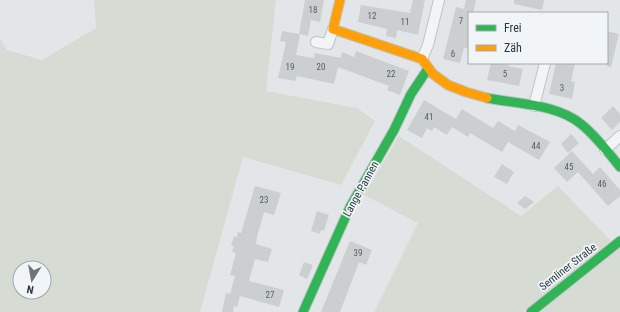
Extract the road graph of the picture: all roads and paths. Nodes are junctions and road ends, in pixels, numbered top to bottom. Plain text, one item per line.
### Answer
1 (340, 0) edge
2 (440, 0) edge
3 (333, 29) junction
4 (316, 42) dead end
5 (422, 59) junction
6 (545, 64) edge
7 (427, 70) junction
8 (534, 106) junction
9 (620, 136) edge
10 (605, 150) junction
11 (620, 167) edge
12 (620, 241) edge
13 (303, 312) edge
14 (531, 312) edge

1 - 3 street
2 - 5 street
3 - 4 street
3 - 5 street
5 - 7 street
6 - 8 street
7 - 8 street
7 - 13 street, Lange Pannen
8 - 10 street
9 - 10 street
10 - 11 street
12 - 14 street, Semliner Straße

